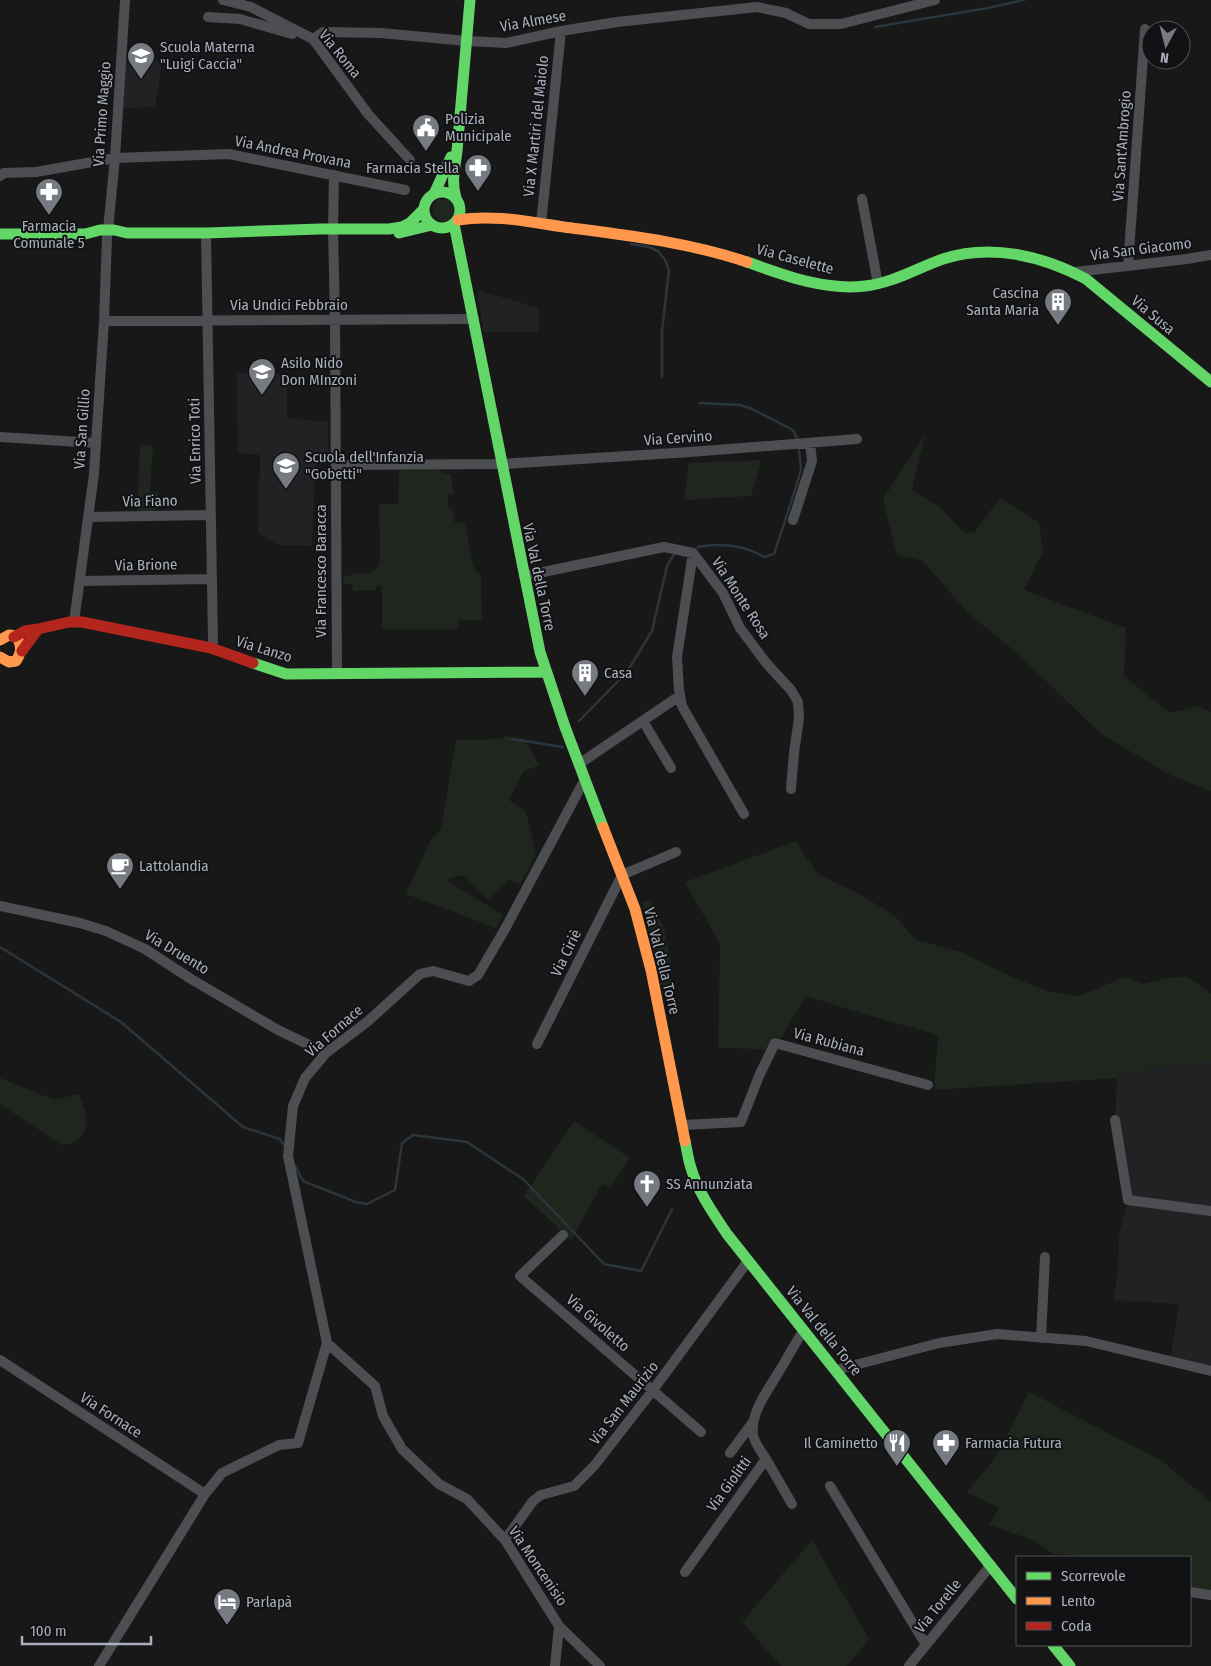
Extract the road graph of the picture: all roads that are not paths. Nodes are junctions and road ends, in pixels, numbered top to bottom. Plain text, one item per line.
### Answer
1 (125, 0) edge
2 (223, 0) edge
3 (470, 0) edge
4 (935, 0) edge
5 (208, 17) dead end
6 (561, 30) junction
7 (313, 40) junction
8 (467, 41) junction
9 (1142, 70) edge
10 (457, 142) junction
11 (115, 158) junction
12 (410, 160) dead end
13 (334, 175) junction
14 (0, 176) edge
15 (405, 190) dead end
16 (434, 194) junction
17 (862, 199) dead end
18 (457, 200) junction
19 (424, 209) junction
20 (502, 218) junction
21 (452, 224) junction
22 (541, 224) junction
23 (432, 225) junction
24 (333, 232) junction
25 (206, 233) junction
26 (0, 234) edge
27 (107, 234) junction
28 (1211, 255) edge
29 (1128, 266) junction
30 (1075, 272) junction
31 (878, 284) junction
32 (474, 319) junction
33 (208, 320) junction
34 (335, 320) junction
35 (104, 321) junction
36 (1211, 382) edge
37 (0, 437) edge
38 (857, 440) dead end
39 (96, 443) junction
40 (810, 443) junction
41 (502, 464) junction
42 (336, 465) junction
43 (211, 515) junction
44 (88, 517) junction
45 (793, 520) dead end
46 (693, 553) junction
47 (524, 576) junction
48 (212, 579) junction
49 (80, 581) junction
50 (74, 622) junction
51 (38, 629) junction
52 (5, 637) edge
53 (211, 648) junction
54 (22, 650) junction
55 (3, 661) edge
56 (546, 672) junction
57 (337, 674) junction
58 (675, 699) dead end
59 (643, 721) junction
60 (579, 764) junction
61 (671, 768) dead end
62 (585, 779) junction
63 (791, 789) dead end
64 (744, 814) dead end
65 (676, 852) dead end
66 (622, 875) junction
67 (0, 906) edge
68 (537, 1044) dead end
69 (326, 1054) junction
70 (928, 1085) dead end
71 (1114, 1120) dead end
72 (683, 1125) junction
73 (1211, 1212) edge
74 (563, 1236) dead end
75 (1045, 1256) dead end
76 (748, 1261) junction
77 (804, 1330) junction
78 (1041, 1338) junction
79 (327, 1343) junction
80 (0, 1360) edge
81 (836, 1370) junction
82 (1211, 1371) edge
83 (653, 1390) junction
84 (755, 1420) junction
85 (701, 1432) dead end
86 (730, 1453) dead end
87 (766, 1459) junction
88 (830, 1486) dead end
89 (205, 1494) junction
90 (792, 1504) dead end
91 (505, 1540) junction
92 (991, 1565) junction
93 (685, 1572) dead end
94 (1014, 1589) edge
95 (1191, 1592) edge
96 (1211, 1595) edge
97 (559, 1626) junction
98 (926, 1645) junction
99 (1054, 1646) edge
100 (99, 1666) edge
101 (555, 1666) edge
102 (600, 1666) edge
103 (909, 1666) edge
104 (1070, 1666) edge

1 - 11 street, Via Primo Maggio
2 - 7 street, Via Roma
3 - 8 street
4 - 6 street, Via Almese
5 - 7 street
6 - 8 street, Via Almese
6 - 22 street, Via X Martiri del Maiolo
7 - 8 street, Via Almese
7 - 12 street, Via Roma
8 - 10 street
9 - 29 street, Via Sant'Ambrogio
10 - 16 street
10 - 18 street
11 - 13 street, Via Andrea Provana
11 - 14 street, Via Andrea Provana
11 - 27 street, Via Primo Maggio
13 - 15 street, Via Andrea Provana
13 - 24 street, Via Francesco Baracca
16 - 18 street
16 - 19 street
17 - 31 street
18 - 20 street, Via Caselette
18 - 21 street
19 - 23 street
19 - 24 street
20 - 21 street, Via Caselette
20 - 22 street, Via Caselette
21 - 23 street
21 - 32 street, Via Val della Torre
22 - 31 street, Via Caselette
23 - 24 street
24 - 25 street
24 - 34 street, Via Francesco Baracca
25 - 27 street
25 - 33 street, Via Enrico Toti
26 - 27 street
27 - 35 street, Via San Gillio
28 - 29 street, Via San Giacomo
29 - 30 street, Via San Giacomo
30 - 31 street, Via Caselette
30 - 36 street, Via Susa
32 - 34 street, Via Undici Febbraio
32 - 41 street, Via Val della Torre
33 - 34 street, Via Undici Febbraio
33 - 35 street, Via Undici Febbraio
33 - 43 street, Via Enrico Toti
34 - 42 street, Via Francesco Baracca
35 - 39 street, Via San Gillio
37 - 39 street
38 - 40 street, Via Cervino
39 - 44 street, Via San Gillio
40 - 41 street, Via Cervino
40 - 45 street
41 - 42 street, Via Cervino
41 - 47 street, Via Val della Torre
42 - 57 street, Via Francesco Baracca
43 - 44 street, Via Fiano
43 - 48 street, Via Enrico Toti
44 - 49 street, Via San Gillio
46 - 47 street, Via Monte Rosa
46 - 63 street, Via Monte Rosa
46 - 64 street
47 - 56 street, Via Val della Torre
48 - 49 street, Via Brione
48 - 53 street, Via Enrico Toti
49 - 50 street, Via San Gillio
50 - 51 street, Via Lanzo
50 - 53 street, Via Lanzo
51 - 52 street, Via Lanzo
51 - 54 street
52 - 54 street
53 - 57 street, Via Lanzo
54 - 55 street
56 - 57 street, Via Lanzo
56 - 60 street, Via Val della Torre
58 - 59 street
59 - 60 street
59 - 61 street
60 - 62 street, Via Val della Torre
62 - 66 street, Via Val della Torre
62 - 69 street, Via Fornace
65 - 66 street
66 - 68 street, Via Ciriè
66 - 72 street, Via Val della Torre
67 - 69 street, Via Druento
69 - 79 street, Via Fornace
70 - 72 street, Via Rubiana
71 - 73 street
72 - 76 street, Via Val della Torre
74 - 83 street, Via Givoletto
75 - 78 street
76 - 77 street, Via Val della Torre
76 - 83 street, Via San Maurizio
77 - 81 street, Via Val della Torre
77 - 84 street, Via Giolitti
78 - 81 street
78 - 82 street
79 - 89 street, Via Fornace
79 - 91 street, Via Moncenisio
80 - 89 street, Via Fornace
81 - 92 street, Via Val della Torre
83 - 85 street, Via Givoletto
83 - 91 street, Via San Maurizio
84 - 86 street
84 - 87 street, Via Giolitti
87 - 90 street
87 - 93 street, Via Giolitti
88 - 98 street
89 - 100 street, Via Fornace
91 - 97 street, Via Moncenisio
92 - 94 street, Via Val della Torre
92 - 98 street, Via Torelle
95 - 96 street
97 - 101 street, Via Moncenisio
97 - 102 street
98 - 103 street, Via Torelle
99 - 104 street

